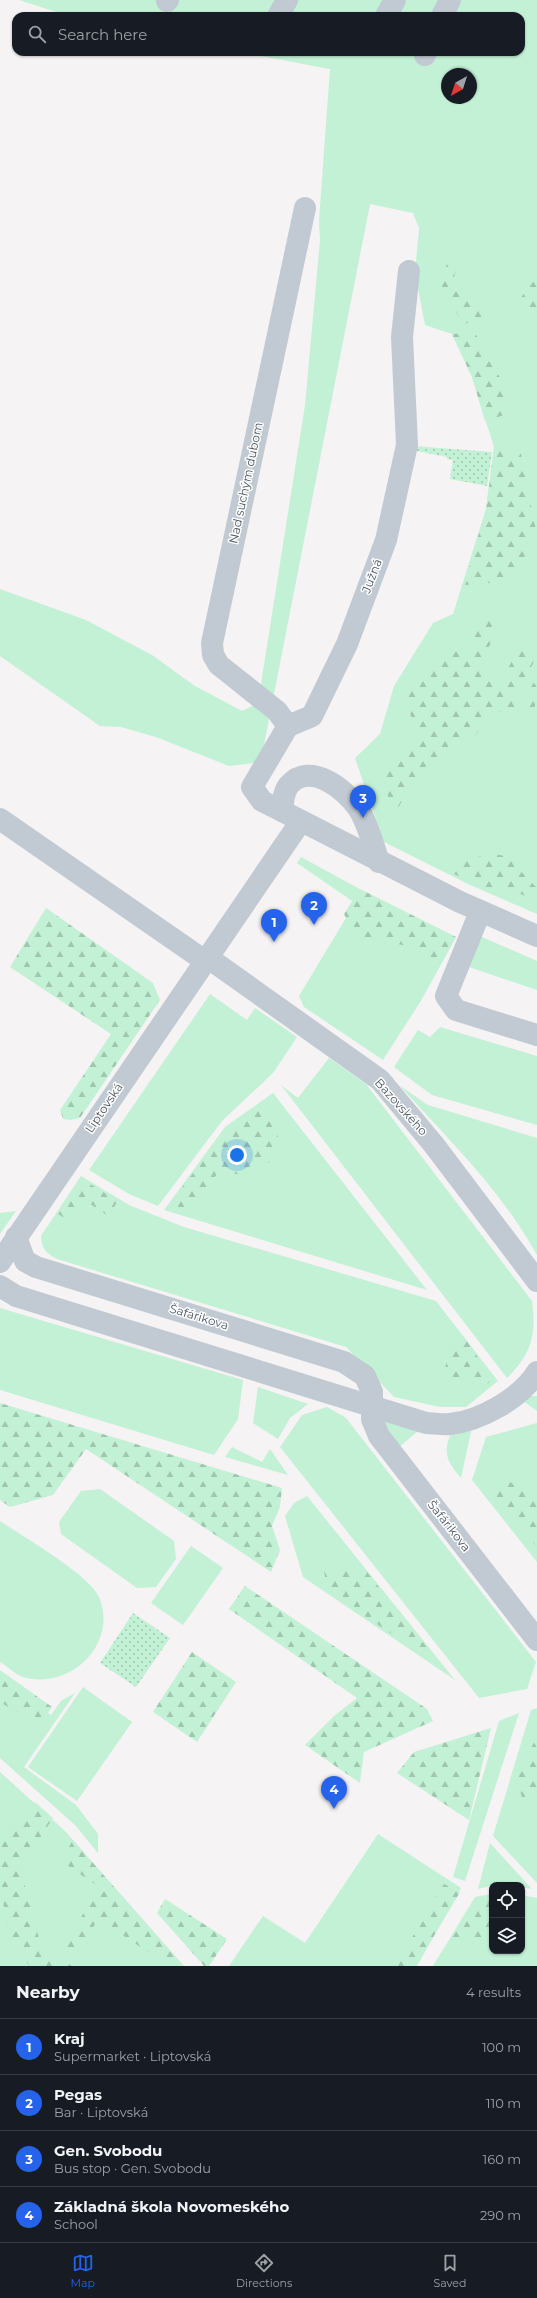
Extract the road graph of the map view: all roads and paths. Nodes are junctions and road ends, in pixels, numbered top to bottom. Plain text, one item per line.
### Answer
1 (287, 0) edge
2 (395, 0) edge
3 (450, 0) edge
4 (280, 12) edge
5 (388, 12) edge
6 (444, 12) edge
7 (305, 208) dead end
8 (409, 271) dead end
9 (288, 726) junction
10 (282, 811) junction
11 (0, 819) edge
12 (301, 821) junction
13 (379, 862) junction
14 (480, 912) junction
15 (537, 936) edge
16 (206, 959) junction
17 (537, 1035) edge
18 (16, 1237) junction
19 (2, 1259) edge
20 (537, 1281) edge
21 (0, 1286) edge
22 (535, 1378) edge
23 (373, 1407) junction
24 (537, 1640) edge

1 - 4 street
2 - 5 street
3 - 6 street
7 - 9 street, Nad suchým dubom
8 - 9 street, Južná
9 - 10 street
10 - 12 street
10 - 13 street
11 - 16 street
12 - 13 street
12 - 16 street, Liptovská
13 - 14 street
14 - 15 street
14 - 17 street
16 - 18 street, Liptovská
16 - 20 street, Bazovského
18 - 19 street, Liptovská
18 - 23 street, Šafárikova
21 - 23 street
22 - 23 street
23 - 24 street, Šafárikova

